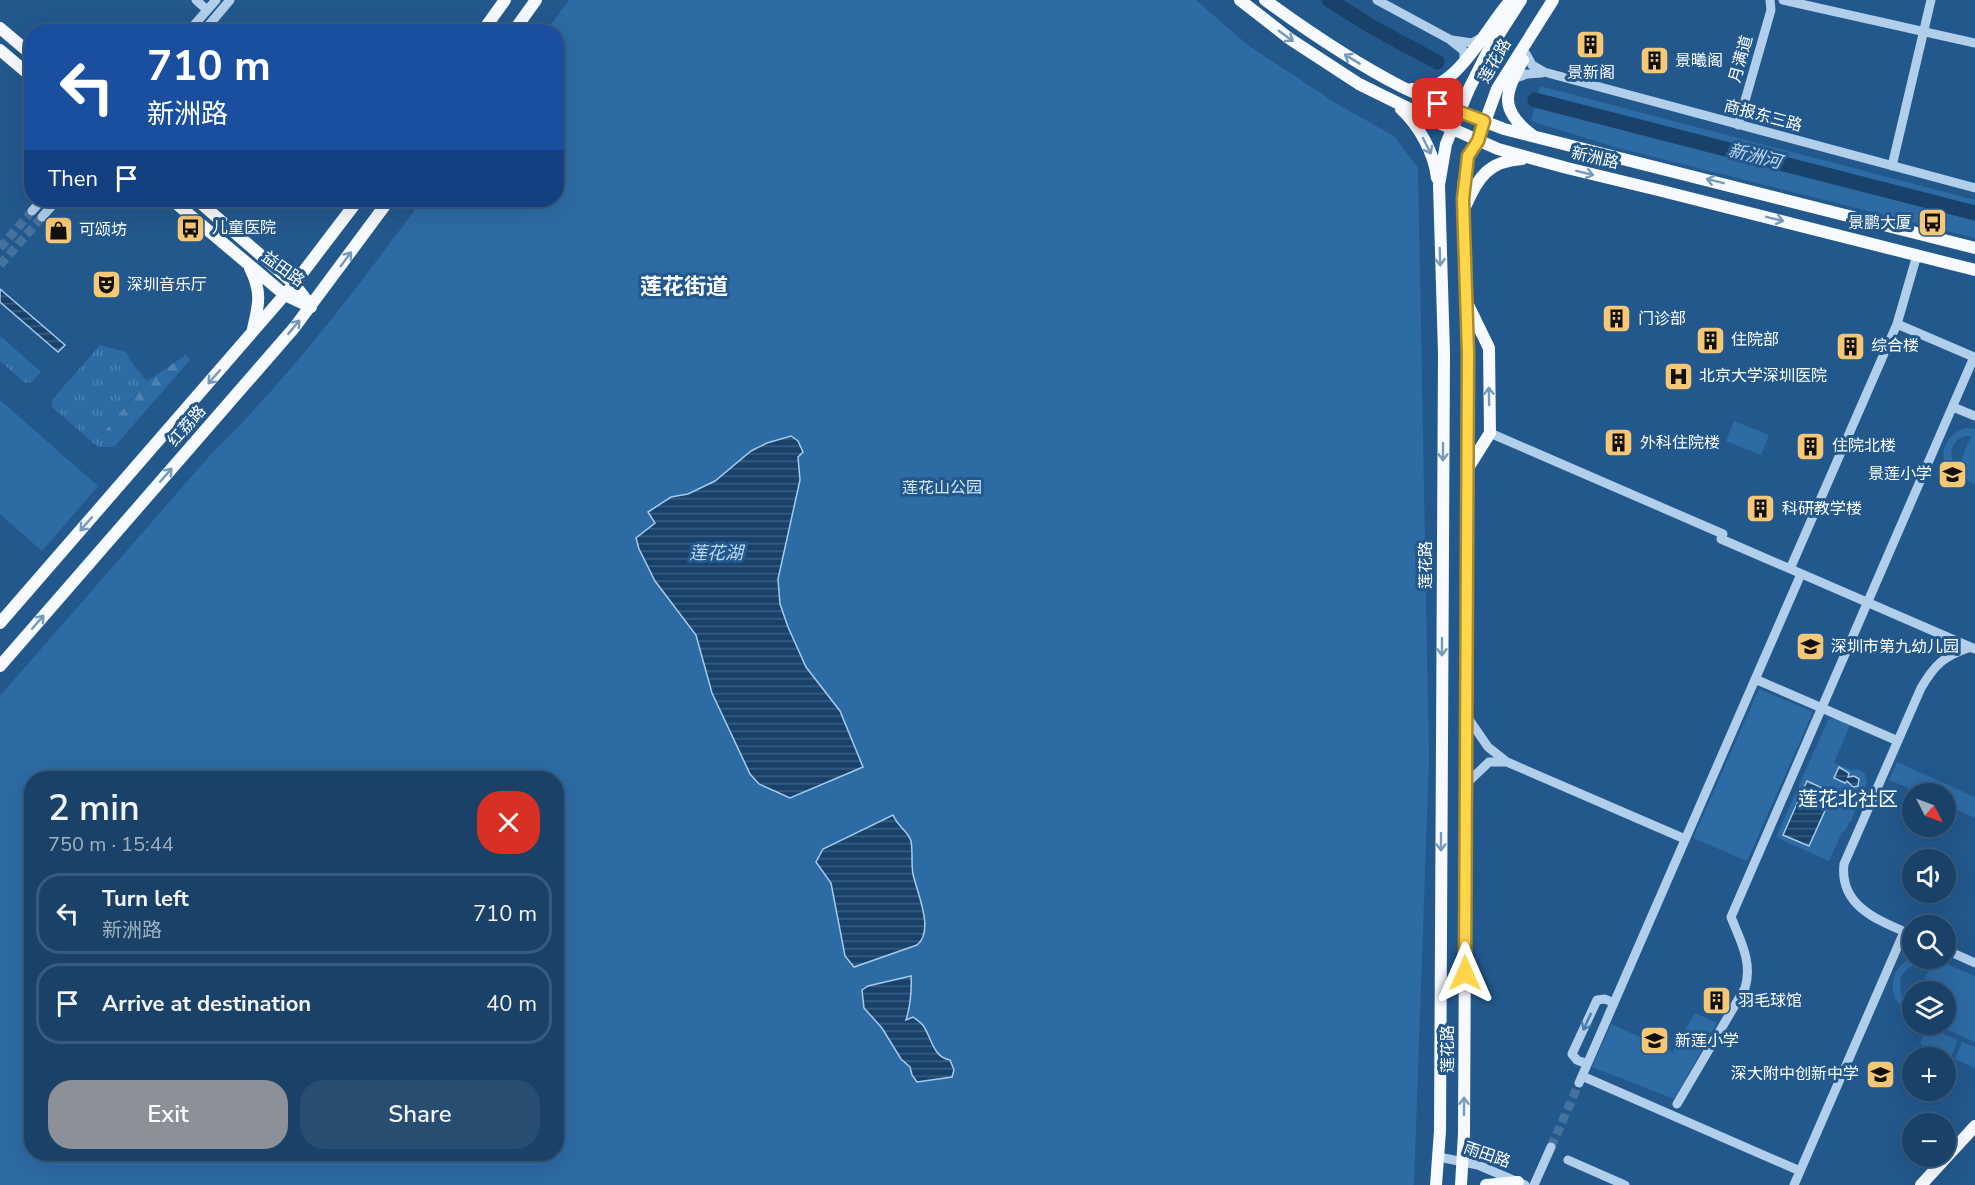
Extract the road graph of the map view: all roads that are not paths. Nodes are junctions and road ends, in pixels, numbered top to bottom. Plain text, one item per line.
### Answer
1 (196, 0) edge
2 (216, 0) edge
3 (230, 0) edge
4 (505, 0) edge
5 (536, 0) edge
6 (1240, 0) edge
7 (1265, 0) edge
8 (1377, 0) edge
9 (1511, 0) edge
10 (1521, 0) edge
11 (1553, 0) edge
12 (1766, 0) edge
13 (1783, 0) edge
14 (1931, 0) edge
15 (207, 10) junction
16 (195, 24) edge
17 (210, 24) edge
18 (488, 24) edge
19 (519, 24) edge
20 (0, 28) edge
21 (1535, 29) junction
22 (1925, 32) junction
23 (1481, 38) junction
24 (1449, 39) junction
25 (1975, 43) edge
26 (24, 48) edge
27 (0, 50) edge
28 (1526, 54) junction
29 (1464, 62) junction
30 (24, 70) edge
31 (1544, 72) junction
32 (1513, 79) junction
33 (1403, 87) junction
34 (1394, 102) junction
35 (1459, 112) junction
36 (1484, 121) junction
37 (1735, 125) junction
38 (1452, 130) junction
39 (1535, 138) junction
40 (1478, 141) junction
41 (1529, 158) junction
42 (1892, 166) junction
43 (1975, 188) edge
44 (1439, 199) junction
45 (36, 207) edge
46 (51, 207) edge
47 (180, 207) edge
48 (205, 207) edge
49 (353, 207) edge
50 (384, 207) edge
51 (32, 211) tunnel mouth
52 (1463, 212) junction
53 (42, 217) tunnel mouth
54 (1975, 248) edge
55 (1917, 255) junction
56 (248, 265) junction
57 (1975, 270) edge
58 (294, 284) junction
59 (285, 295) junction
60 (1466, 301) junction
61 (311, 307) junction
62 (1897, 324) junction
63 (252, 332) junction
64 (1953, 407) junction
65 (1975, 416) edge
66 (1490, 433) junction
67 (1467, 469) junction
68 (1790, 569) junction
69 (1801, 574) junction
70 (1868, 603) junction
71 (0, 623) edge
72 (1973, 648) edge
73 (0, 666) edge
74 (1755, 679) junction
75 (1822, 708) junction
76 (1466, 715) junction
77 (1898, 741) junction
78 (1507, 762) junction
79 (1466, 784) junction
80 (1685, 839) junction
81 (1902, 931) edge
82 (1902, 947) edge
83 (1956, 954) edge
84 (1975, 963) edge
85 (1614, 1003) junction
86 (1587, 1064) junction
87 (1677, 1104) dead end
88 (1975, 1126) edge
89 (1551, 1147) tunnel mouth
90 (1439, 1156) junction
91 (1568, 1160) dead end
92 (1463, 1161) junction
93 (1800, 1171) junction
94 (1522, 1183) edge
95 (1436, 1185) edge
96 (1461, 1185) edge
97 (1486, 1185) edge
98 (1534, 1185) edge
99 (1625, 1185) edge
100 (1794, 1185) edge
101 (1921, 1185) edge

1 - 15 street
2 - 15 street
3 - 17 street
4 - 18 main road
5 - 19 main road
6 -> 34 main road, 新洲路
33 -> 7 main road, 新洲路
8 - 24 street
9 - 23 main road
10 - 35 main road, 莲花路
11 - 21 main road, 莲花路
12 - 37 street, 月满道
13 - 22 street
14 - 22 street
15 - 16 street
20 - 26 main road
21 - 28 main road
21 - 36 main road, 莲花路
22 - 25 street
22 - 42 street
23 - 24 street
23 - 29 main road
24 - 29 street
27 - 30 main road
28 - 31 street, 商报东三路
28 - 32 main road
29 - 33 main road
31 - 32 street, 商报东三路
31 - 37 street, 商报东三路
32 - 39 main road
33 - 35 main road, 新洲路
34 - 38 main road, 新洲路
34 -> 44 main road
35 - 36 main road, 新洲路
35 - 38 main road, 莲花路
36 - 39 main road, 新洲路
36 - 40 main road, 莲花路
37 - 42 street, 商报东三路
38 - 40 main road, 新洲路
38 - 44 main road, 莲花路
54 -> 39 main road, 新洲路
40 - 41 main road, 新洲路
40 - 52 main road, 莲花路
41 - 52 main road
41 -> 55 main road, 新洲路
42 - 43 street, 商报东三路
44 -> 90 main road, 莲花路
45 - 51 street
46 - 53 street
47 - 56 main road, 益田路
48 - 58 main road, 益田路
49 - 58 main road, 红荔路
61 -> 50 main road, 红荔路
52 - 60 main road, 莲花路
55 - 57 main road, 新洲路
55 - 62 street
56 - 59 main road, 益田路
56 - 63 main road
58 - 59 main road, 红荔路
58 - 61 main road, 益田路
59 - 61 main road, 益田路
59 - 63 main road, 红荔路
66 -> 60 main road
60 - 67 main road, 莲花路
73 -> 61 main road, 红荔路
62 - 64 street
62 - 68 street
63 -> 71 main road, 红荔路
64 - 65 street
64 - 70 street
66 - 67 main road
66 - 68 street
67 - 76 main road, 莲花路
68 - 69 street
69 - 70 street
69 - 74 street
70 - 72 street
70 - 75 street
72 - 77 street
74 - 75 street
74 - 80 street
75 - 77 street
75 - 87 street
76 - 78 street
76 - 79 main road, 莲花路
77 - 81 street
78 - 79 street
78 - 80 street
92 -> 79 main road, 莲花路
80 - 85 street
82 - 93 street
83 - 84 street
85 - 86 street
85 -> 86 street
86 - 93 street
88 - 101 main road
89 - 98 street
90 - 92 street, 雨田路
90 - 95 main road, 莲花路
91 - 99 street
92 - 94 street, 雨田路
92 - 96 main road, 莲花路
93 - 100 street
94 - 97 main road

